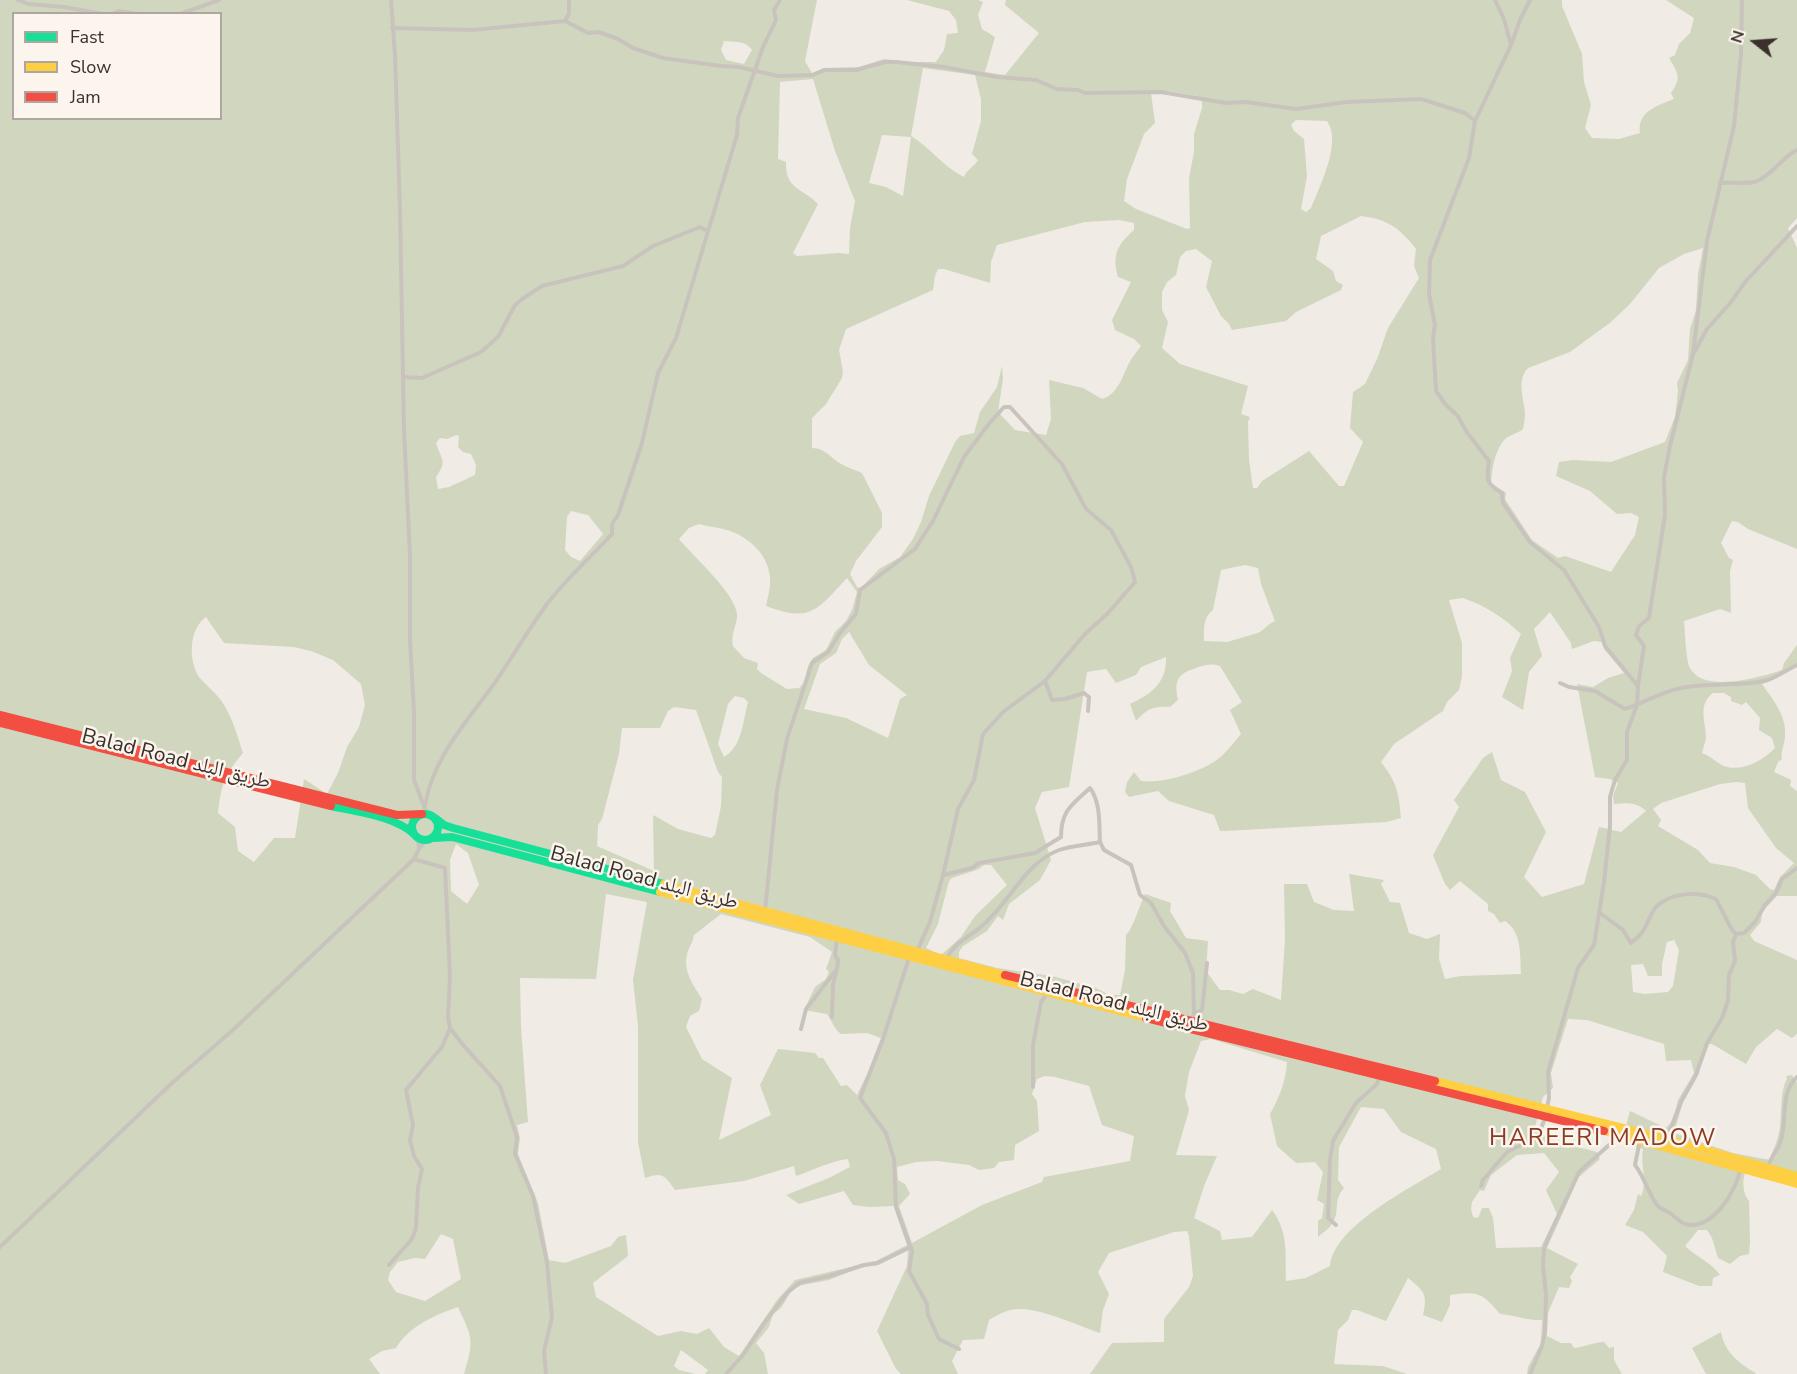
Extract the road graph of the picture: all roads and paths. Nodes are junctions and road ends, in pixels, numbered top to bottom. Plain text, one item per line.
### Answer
1 (18, 0) edge
2 (219, 0) edge
3 (391, 0) edge
4 (569, 0) edge
5 (780, 0) edge
6 (1495, 0) edge
7 (1530, 0) edge
8 (1742, 0) edge
9 (88, 12) edge
10 (186, 12) edge
11 (565, 21) junction
12 (392, 28) junction
13 (1510, 45) junction
14 (754, 71) junction
15 (1475, 121) junction
16 (1797, 150) edge
17 (1720, 183) junction
18 (1797, 226) edge
19 (708, 231) junction
20 (1693, 354) junction
21 (403, 376) junction
22 (1797, 664) edge
23 (1045, 681) junction
24 (1560, 683) dead end
25 (1638, 686) junction
26 (1637, 705) junction
27 (1088, 711) dead end
28 (0, 716) edge
29 (0, 723) edge
30 (427, 813) junction
31 (423, 838) junction
32 (1100, 842) junction
33 (419, 849) junction
34 (414, 859) junction
35 (1797, 868) edge
36 (943, 875) junction
37 (765, 911) junction
38 (1600, 913) junction
39 (1736, 934) junction
40 (837, 938) junction
41 (917, 952) junction
42 (909, 957) junction
43 (946, 960) junction
44 (1207, 963) dead end
45 (837, 969) junction
46 (1047, 994) junction
47 (1194, 1014) junction
48 (832, 1017) dead end
49 (1189, 1026) junction
50 (450, 1028) junction
51 (801, 1029) dead end
52 (1380, 1075) junction
53 (1797, 1077) edge
54 (1033, 1087) dead end
55 (1547, 1112) junction
56 (1620, 1134) junction
57 (1667, 1139) junction
58 (1640, 1140) junction
59 (1740, 1168) junction
60 (1767, 1168) junction
61 (1797, 1176) edge
62 (1797, 1184) edge
63 (1481, 1186) dead end
64 (1336, 1225) dead end
65 (0, 1247) edge
66 (911, 1247) junction
67 (389, 1265) dead end
68 (959, 1348) dead end
69 (546, 1374) edge
70 (726, 1374) edge
71 (1530, 1374) edge

1 - 9 street
2 - 10 street
3 - 12 street
4 - 11 street
5 - 14 street
6 - 13 street
7 - 13 street
8 - 17 street
11 - 12 street
11 - 14 street
12 - 21 street
13 - 15 street
14 - 15 street
14 - 19 street
15 - 25 street
16 - 17 street
17 - 20 street
18 - 20 street
19 - 21 street
19 - 30 street
20 - 25 street
21 - 30 street
22 - 26 street
23 - 27 street
23 - 36 street
23 - 37 street
24 - 26 street
25 - 26 street
26 - 38 street
28 - 30 highway, Balad Road طريق البلد
29 - 31 highway, Balad Road طريق البلد
30 - 31 highway
30 - 31 highway
30 - 37 highway, Balad Road طريق البلد
31 - 33 street
31 - 33 street
31 - 40 highway, Balad Road طريق البلد
32 - 36 street
32 - 43 street
32 - 47 street
33 - 34 street
34 - 50 street
34 - 65 street
35 - 39 street
36 - 41 street
37 - 41 highway, Balad Road طريق البلد
38 - 39 street
38 - 55 street
39 - 57 street
40 - 42 highway, Balad Road طريق البلد
40 - 45 street
41 - 43 highway, Balad Road طريق البلد
42 - 46 highway, Balad Road طريق البلد
42 - 66 street
43 - 49 highway, Balad Road طريق البلد
44 - 47 street
45 - 48 street
45 - 51 street
46 - 49 highway, Balad Road طريق البلد
46 - 54 street
47 - 49 street
49 - 52 highway, Balad Road طريق البلد
49 - 55 highway, Balad Road طريق البلد
50 - 67 street
50 - 69 street
52 - 55 highway, Balad Road طريق البلد
52 - 64 street
53 - 60 street
55 - 56 highway, Balad Road طريق البلد
55 - 57 highway, Balad Road طريق البلد
55 - 63 street
56 - 58 highway, Balad Road طريق البلد
56 - 71 street
57 - 60 highway, Balad Road طريق البلد
58 - 59 highway, Balad Road طريق البلد
58 - 59 street
59 - 62 highway, Balad Road طريق البلد
60 - 61 highway, Balad Road طريق البلد
66 - 68 street
66 - 70 street

